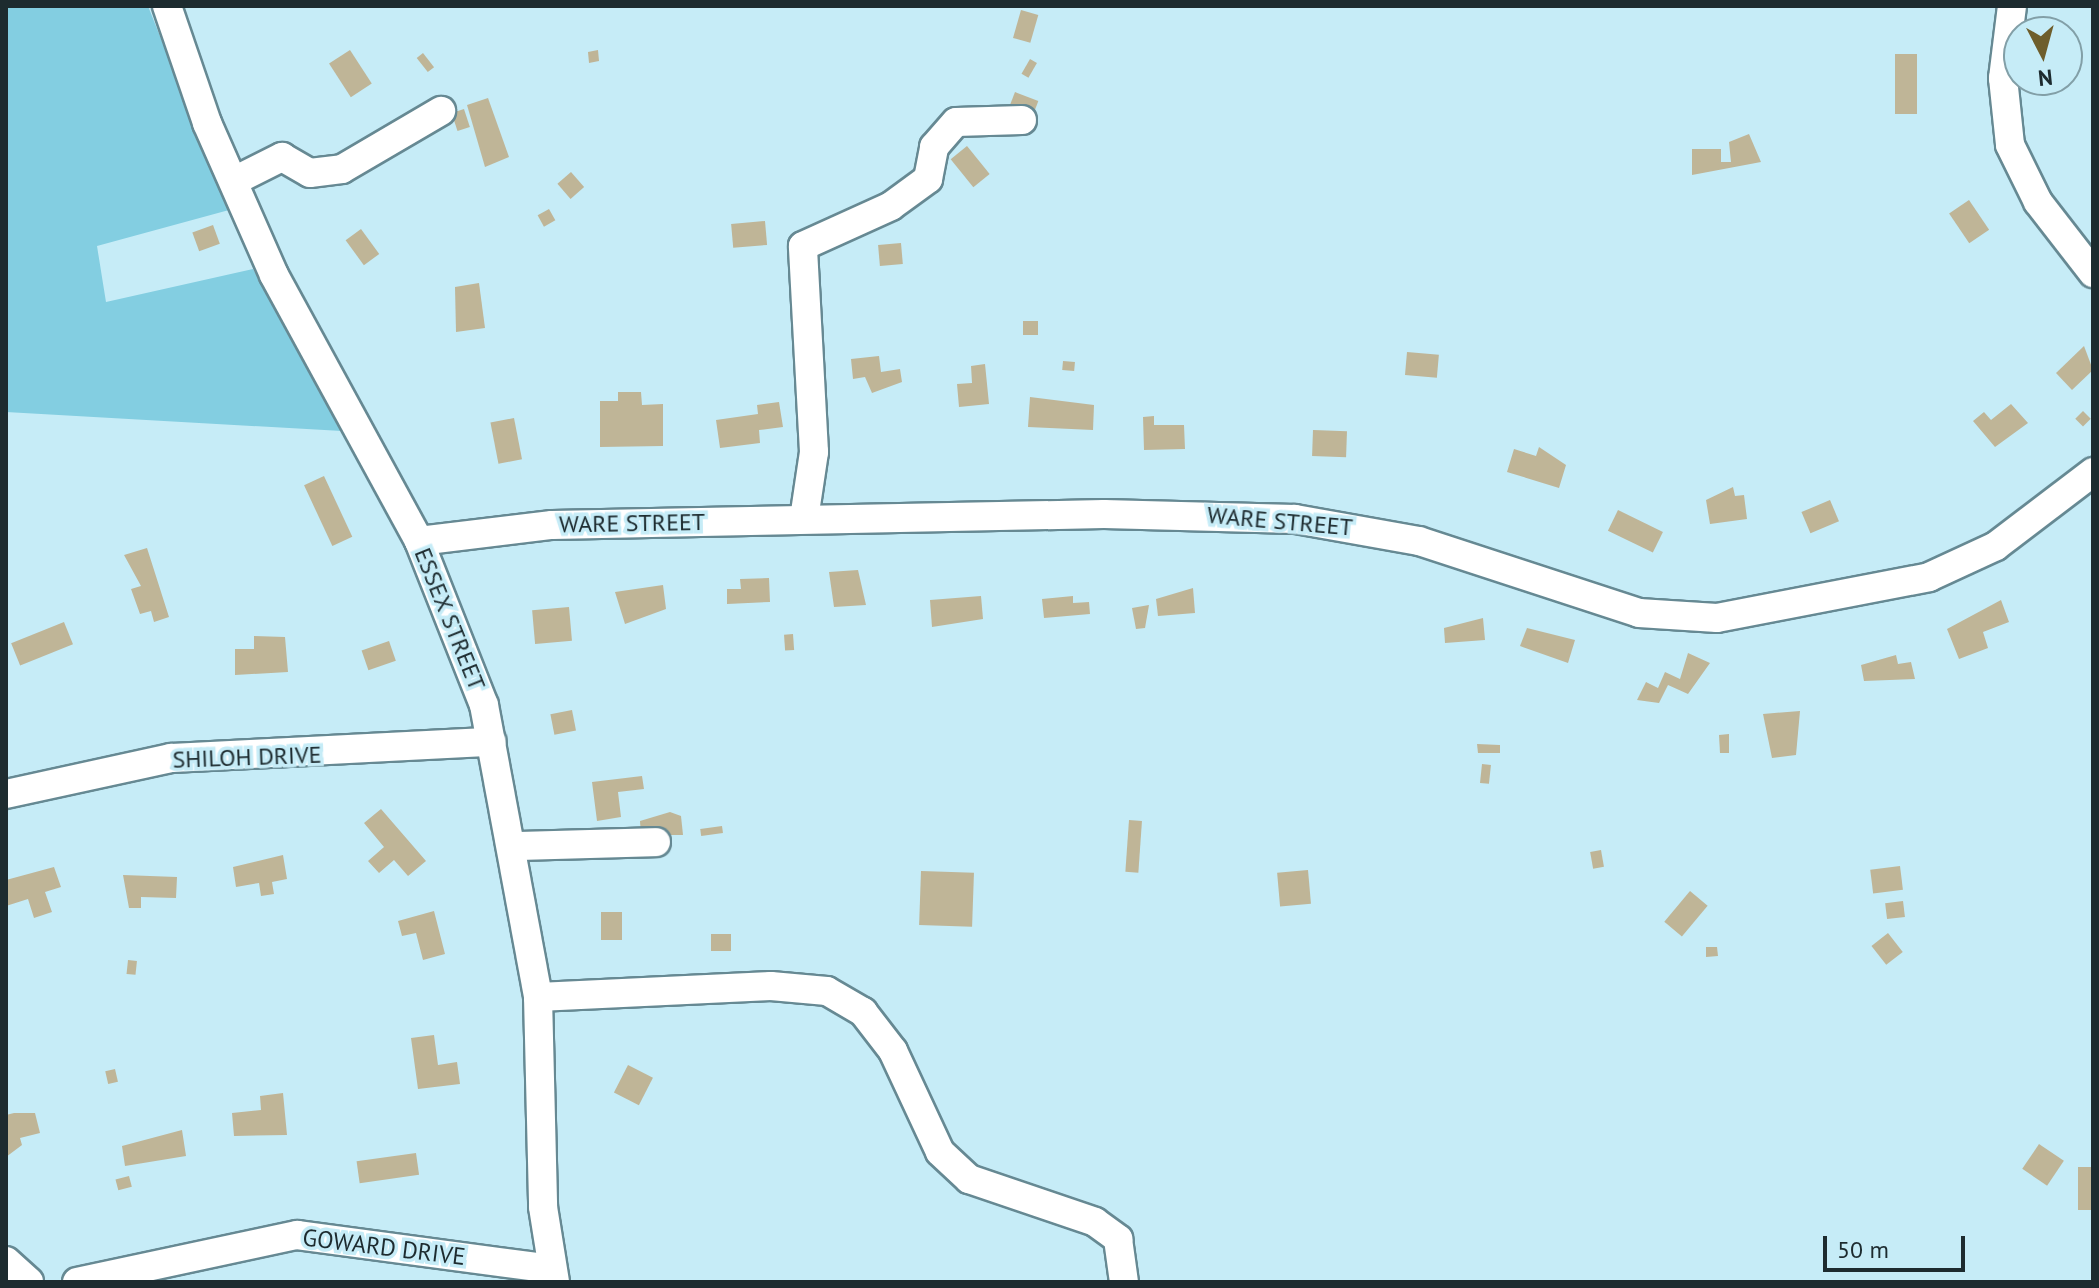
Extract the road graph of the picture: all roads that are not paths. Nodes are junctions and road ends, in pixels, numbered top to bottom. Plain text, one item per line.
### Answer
1 (167, 6) edge
2 (2012, 6) edge
3 (441, 111) dead end
4 (1022, 120) dead end
5 (234, 181) junction
6 (2093, 273) edge
7 (2093, 472) edge
8 (804, 519) junction
9 (419, 541) junction
10 (492, 742) junction
11 (6, 794) edge
12 (656, 842) dead end
13 (515, 846) junction
14 (538, 997) junction
15 (6, 1261) edge
16 (554, 1275) edge
17 (29, 1282) edge
18 (77, 1282) edge
19 (1124, 1282) edge

1 - 5 street, ESSEX STREET
2 - 6 street
3 - 5 street
4 - 8 street
5 - 9 street, ESSEX STREET
7 - 8 street, WARE STREET
8 - 9 street, WARE STREET
9 - 10 street, ESSEX STREET
10 - 11 street, SHILOH DRIVE
10 - 13 street, ESSEX STREET
12 - 13 street
13 - 14 street, ESSEX STREET
14 - 16 street, ESSEX STREET
14 - 19 street
15 - 17 street
16 - 18 street, GOWARD DRIVE

